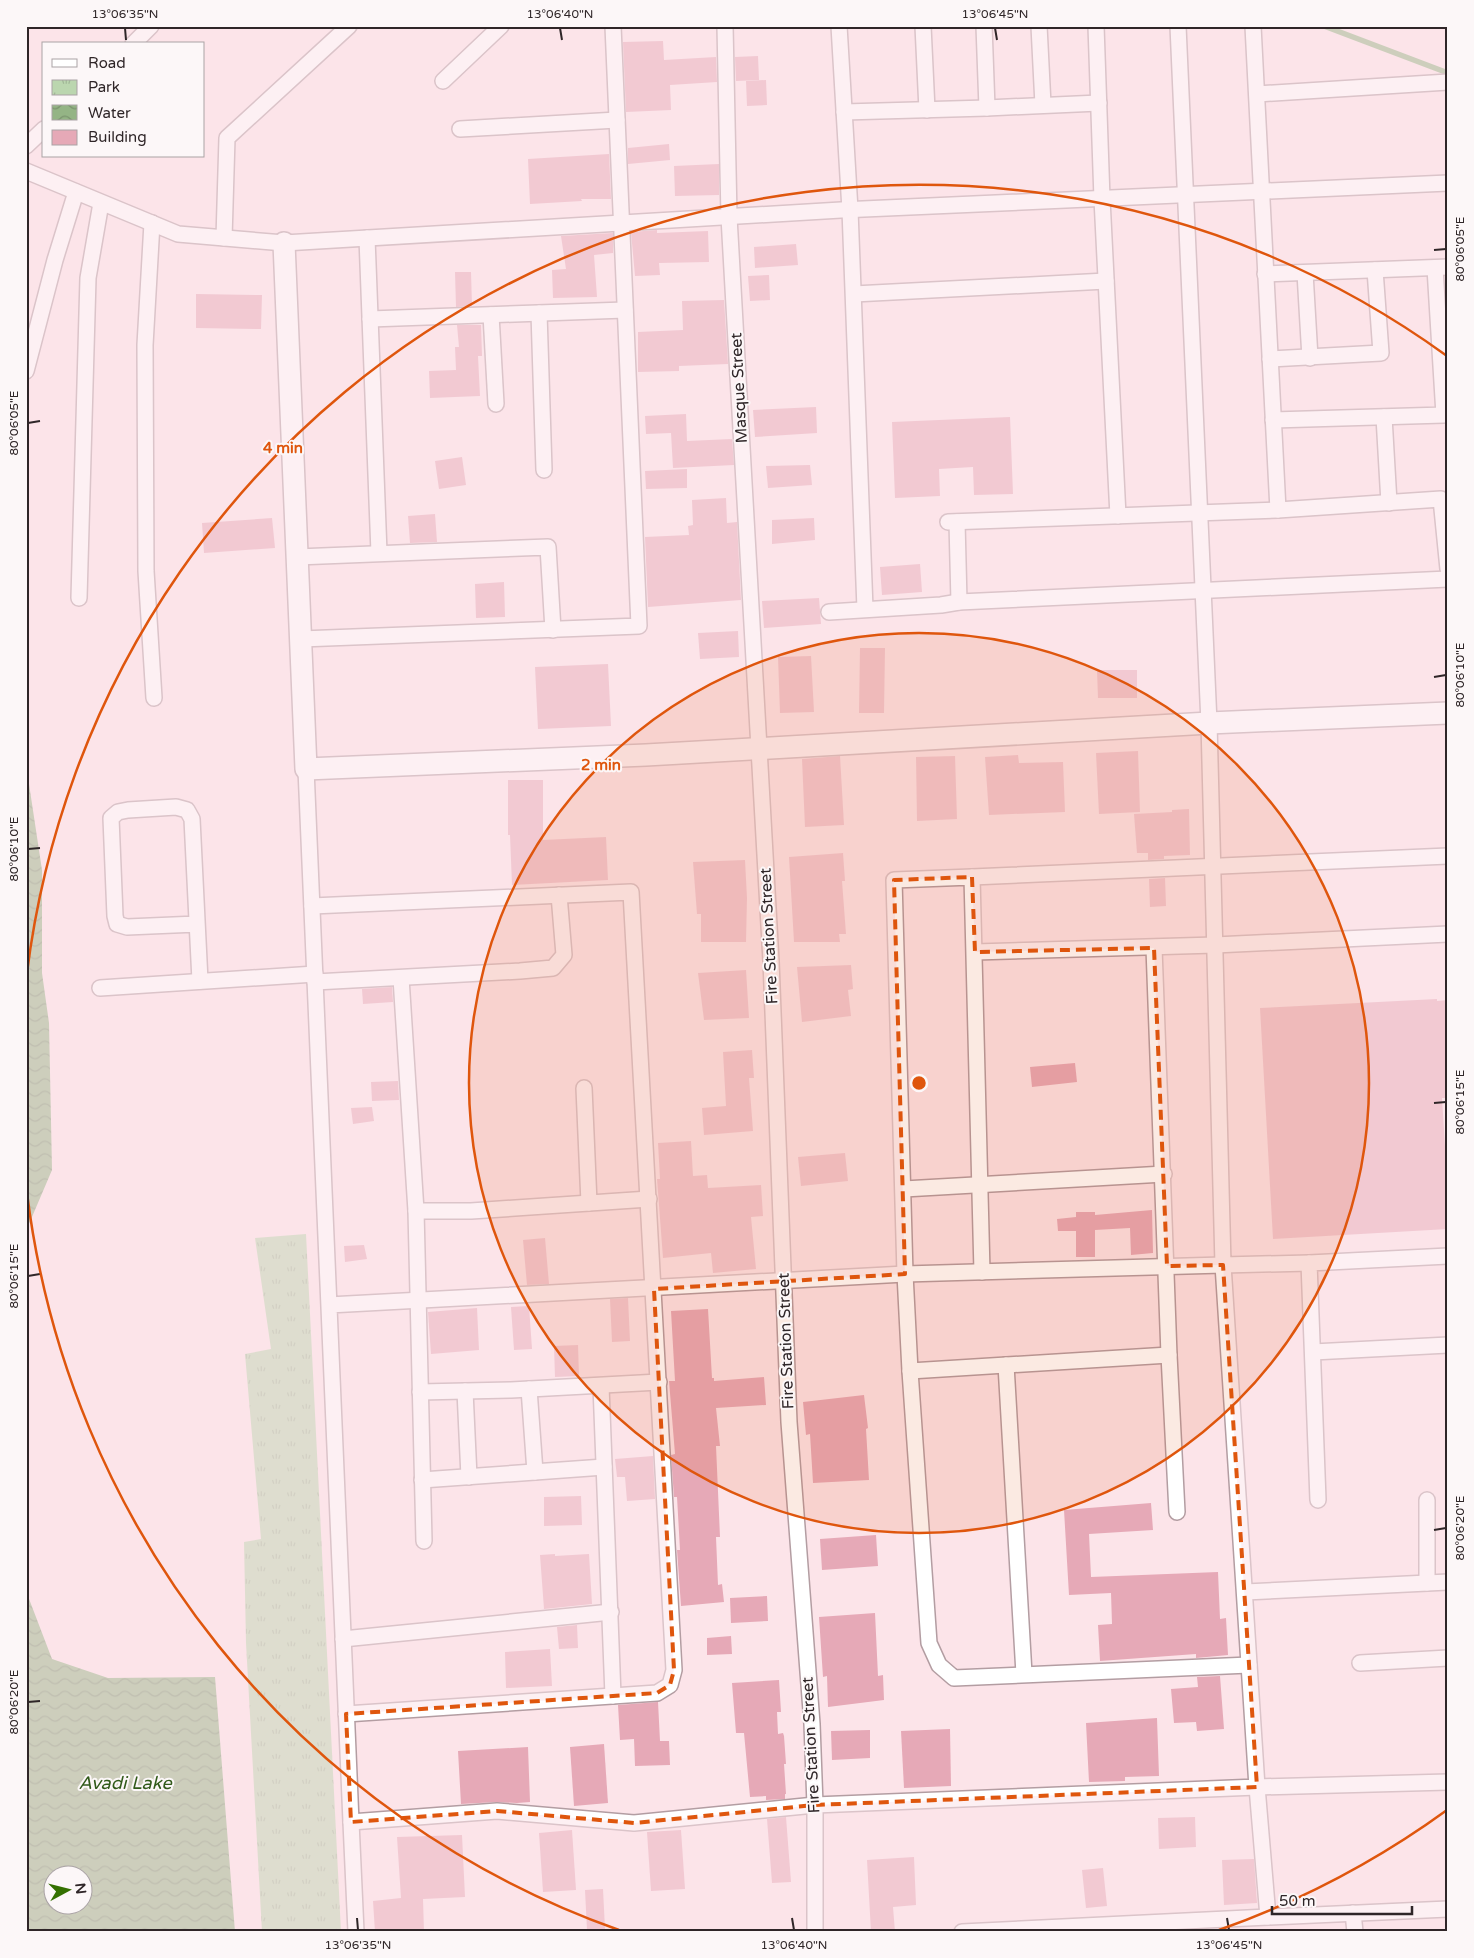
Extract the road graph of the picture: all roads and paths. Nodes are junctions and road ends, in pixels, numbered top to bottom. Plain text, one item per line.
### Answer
1 (151, 26) edge
2 (349, 26) edge
3 (501, 26) edge
4 (613, 26) edge
5 (725, 26) edge
6 (839, 26) edge
7 (923, 26) edge
8 (984, 26) edge
9 (1039, 26) edge
10 (1096, 26) edge
11 (1178, 26) edge
12 (1253, 26) edge
13 (135, 42) edge
14 (443, 80) dead end
15 (1448, 82) edge
16 (1257, 94) junction
17 (1099, 103) junction
18 (1043, 105) junction
19 (987, 108) junction
20 (927, 110) junction
21 (844, 112) junction
22 (617, 120) junction
23 (460, 129) dead end
24 (42, 131) edge
25 (26, 146) edge
26 (26, 171) edge
27 (1448, 183) edge
28 (1261, 191) junction
29 (76, 192) junction
30 (1185, 195) junction
31 (1102, 199) junction
32 (101, 203) junction
33 (850, 210) junction
34 (729, 217) junction
35 (152, 223) junction
36 (622, 223) junction
37 (224, 238) junction
38 (367, 238) junction
39 (284, 243) junction
40 (1442, 268) edge
41 (1375, 270) junction
42 (1305, 273) junction
43 (1265, 274) junction
44 (1106, 281) junction
45 (854, 294) junction
46 (625, 310) junction
47 (539, 313) junction
48 (491, 315) junction
49 (370, 319) junction
50 (1310, 358) junction
51 (1270, 360) junction
52 (26, 371) edge
53 (496, 404) dead end
54 (1384, 417) junction
55 (1273, 420) junction
56 (544, 470) dead end
57 (1389, 503) junction
58 (1278, 510) junction
59 (1200, 514) junction
60 (1118, 516) junction
61 (378, 553) junction
62 (298, 556) junction
63 (1448, 568) edge
64 (1448, 579) edge
65 (1204, 590) junction
66 (80, 598) dead end
67 (959, 602) junction
68 (865, 609) junction
69 (829, 612) dead end
70 (553, 630) junction
71 (301, 639) junction
72 (154, 698) dead end
73 (1448, 714) edge
74 (1209, 723) junction
75 (759, 749) junction
76 (306, 770) junction
77 (1448, 856) edge
78 (1213, 867) junction
79 (972, 877) junction
80 (559, 895) junction
81 (312, 906) junction
82 (197, 924) junction
83 (1448, 934) edge
84 (1215, 945) junction
85 (1154, 948) junction
86 (975, 952) junction
87 (315, 978) junction
88 (401, 978) junction
89 (200, 981) junction
90 (100, 988) dead end
91 (584, 1088) dead end
92 (1164, 1174) junction
93 (981, 1185) junction
94 (904, 1189) junction
95 (649, 1200) junction
96 (589, 1203) junction
97 (416, 1211) junction
98 (1448, 1256) edge
99 (1310, 1263) junction
100 (1224, 1265) junction
101 (1167, 1266) junction
102 (982, 1272) junction
103 (905, 1274) junction
104 (784, 1282) junction
105 (654, 1289) junction
106 (418, 1302) junction
107 (329, 1305) junction
108 (1448, 1345) edge
109 (1313, 1352) junction
110 (1169, 1355) junction
111 (1006, 1365) junction
112 (910, 1371) junction
113 (659, 1382) junction
114 (601, 1386) junction
115 (529, 1390) junction
116 (465, 1391) junction
117 (420, 1392) junction
118 (604, 1467) junction
119 (535, 1472) junction
120 (469, 1477) junction
121 (422, 1480) junction
122 (1318, 1500) dead end
123 (1427, 1500) dead end
124 (1177, 1512) dead end
125 (424, 1541) dead end
126 (1448, 1582) edge
127 (1427, 1583) junction
128 (1244, 1592) junction
129 (611, 1612) junction
130 (343, 1639) junction
131 (1448, 1658) edge
132 (1360, 1663) dead end
133 (1249, 1665) junction
134 (1024, 1674) junction
135 (612, 1696) junction
136 (346, 1714) junction
137 (1448, 1782) edge
138 (1257, 1788) junction
139 (815, 1806) junction
140 (351, 1822) junction
141 (1448, 1909) edge
142 (1353, 1913) junction
143 (1268, 1917) junction
144 (1237, 1925) edge
145 (1180, 1926) edge
146 (1020, 1930) edge
147 (356, 1932) edge
148 (815, 1932) edge
149 (962, 1932) edge
150 (1355, 1932) edge

1 - 13 street
2 - 37 street
3 - 14 street
4 - 22 street
5 - 34 street, Masque Street
6 - 21 street
7 - 20 street
8 - 19 street
9 - 18 street
10 - 17 street
11 - 30 street
12 - 16 street
15 - 16 street
16 - 28 street
17 - 18 street
17 - 31 street
18 - 19 street
19 - 20 street
20 - 21 street
21 - 33 street
22 - 23 street
22 - 36 street
24 - 25 street
26 - 29 street
27 - 28 street
28 - 30 street
28 - 43 street
29 - 32 street
29 - 52 street
30 - 31 street
30 - 59 street
31 - 33 street
31 - 44 street
32 - 35 street
32 - 66 street
33 - 34 street
33 - 45 street
34 - 36 street
34 - 75 street, Masque Street
35 - 37 street
35 - 72 street
36 - 38 street
36 - 46 street
37 - 39 street
38 - 39 street
38 - 49 street
39 - 62 street
40 - 41 street
40 - 54 street
41 - 42 street
41 - 50 street
42 - 43 street
42 - 50 street
43 - 51 street
44 - 45 street
44 - 60 street
45 - 68 street
46 - 47 street
46 - 70 street
47 - 48 street
47 - 56 street
48 - 49 street
48 - 53 street
49 - 61 street
50 - 51 street
51 - 55 street
54 - 55 street
54 - 57 street
55 - 58 street
57 - 58 street
57 - 63 street
58 - 59 street
59 - 60 street
59 - 65 street
60 - 67 street
61 - 62 street
61 - 70 street
62 - 71 street
64 - 65 street
65 - 67 street
65 - 74 street
67 - 68 street
68 - 69 street
70 - 71 street
71 - 76 street
73 - 74 street
74 - 75 street
74 - 78 street
75 - 76 street
75 - 104 street, Fire Station Street
76 - 81 street
77 - 78 street
78 - 79 street
78 - 84 street
79 - 86 street
79 - 94 street
80 - 81 street
80 - 88 street
80 - 95 street
81 - 87 street
82 - 82 street
82 - 89 street
83 - 84 street
84 - 85 street
84 - 100 street
85 - 86 street
85 - 92 street
86 - 93 street
87 - 88 street
87 - 89 street
87 - 107 street
88 - 97 street
89 - 90 street
91 - 96 street
92 - 93 street
92 - 101 street
93 - 94 street
93 - 102 street
94 - 103 street
95 - 96 street
95 - 105 street
96 - 97 street
97 - 106 street
98 - 99 street
99 - 100 street
99 - 109 street
100 - 101 street
100 - 128 street
101 - 102 street
101 - 110 street
102 - 103 street
103 - 104 street
103 - 112 street
104 - 105 street
104 - 139 street, Fire Station Street
105 - 106 street
105 - 113 street
106 - 107 street
106 - 117 street
107 - 130 street
108 - 109 street
109 - 122 street
110 - 111 street
110 - 124 street
111 - 112 street
111 - 134 street
112 - 134 street
113 - 114 street
113 - 135 street
114 - 115 street
114 - 118 street
115 - 116 street
115 - 119 street
116 - 117 street
116 - 120 street
117 - 121 street
118 - 119 street
118 - 129 street
119 - 120 street
120 - 121 street
121 - 125 street
123 - 127 street
126 - 127 street
127 - 128 street
128 - 133 street
129 - 130 street
129 - 135 street
130 - 136 street
131 - 132 street
133 - 134 street
133 - 138 street
135 - 136 street
136 - 140 street
137 - 138 street
138 - 139 street
138 - 143 street
139 - 140 street
139 - 148 street, Fire Station Street
140 - 147 street
141 - 142 street
142 - 143 street
142 - 150 street
143 - 144 street
144 - 145 street
145 - 146 street
146 - 149 street

